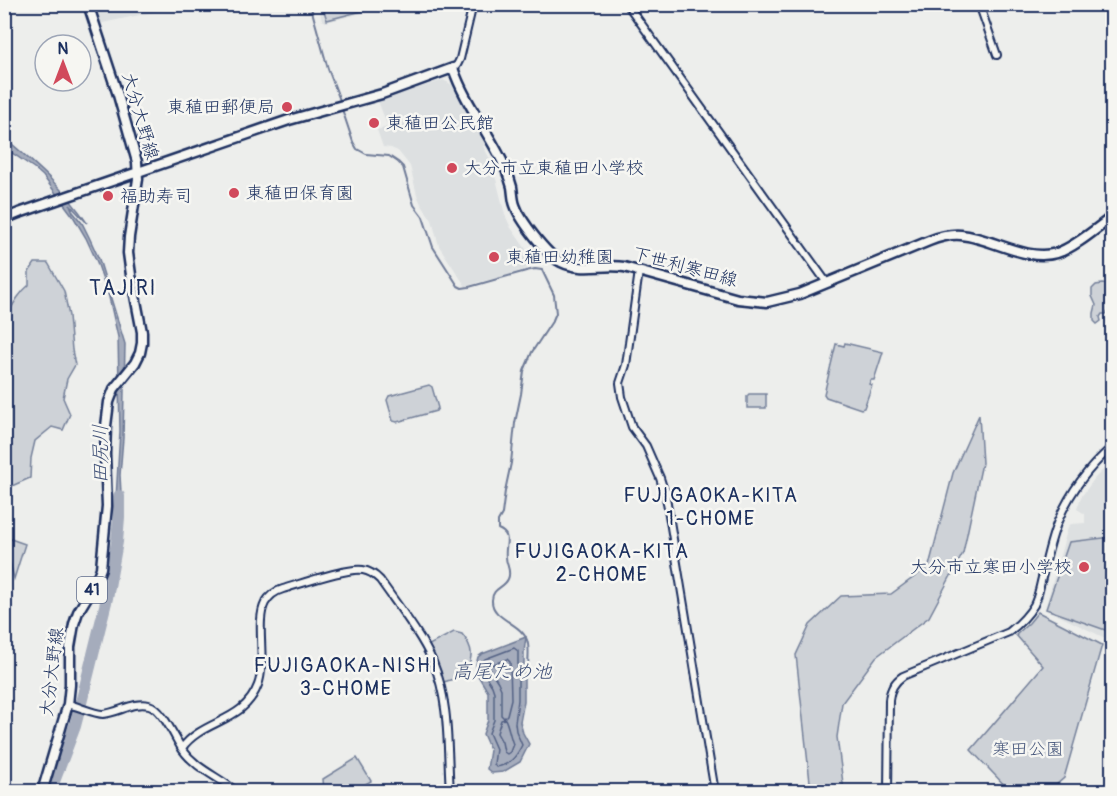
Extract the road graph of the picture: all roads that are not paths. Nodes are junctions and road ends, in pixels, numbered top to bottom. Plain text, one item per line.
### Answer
1 (88, 4) edge
2 (473, 4) edge
3 (627, 4) edge
4 (979, 4) edge
5 (997, 55) dead end
6 (453, 68) junction
7 (138, 172) junction
8 (1113, 217) edge
9 (4, 219) edge
10 (639, 271) junction
11 (827, 283) junction
12 (1113, 447) edge
13 (71, 705) junction
14 (182, 748) junction
15 (4, 788) edge
16 (15, 792) edge
17 (42, 792) edge
18 (237, 792) edge
19 (450, 792) edge
20 (715, 792) edge
21 (888, 792) edge

1 - 7 main road, 大分大野線 / 41
2 - 6 street
3 - 11 street
4 - 5 street
6 - 7 main road
6 - 10 main road, 下世利寒田線
7 - 9 main road
7 - 13 main road, 大分大野線 / 41
8 - 11 main road, 下世利寒田線
10 - 11 main road, 下世利寒田線
10 - 20 street
12 - 21 street
13 - 14 street
13 - 17 main road, 大分大野線 / 41
14 - 18 street
14 - 19 street
15 - 16 street

